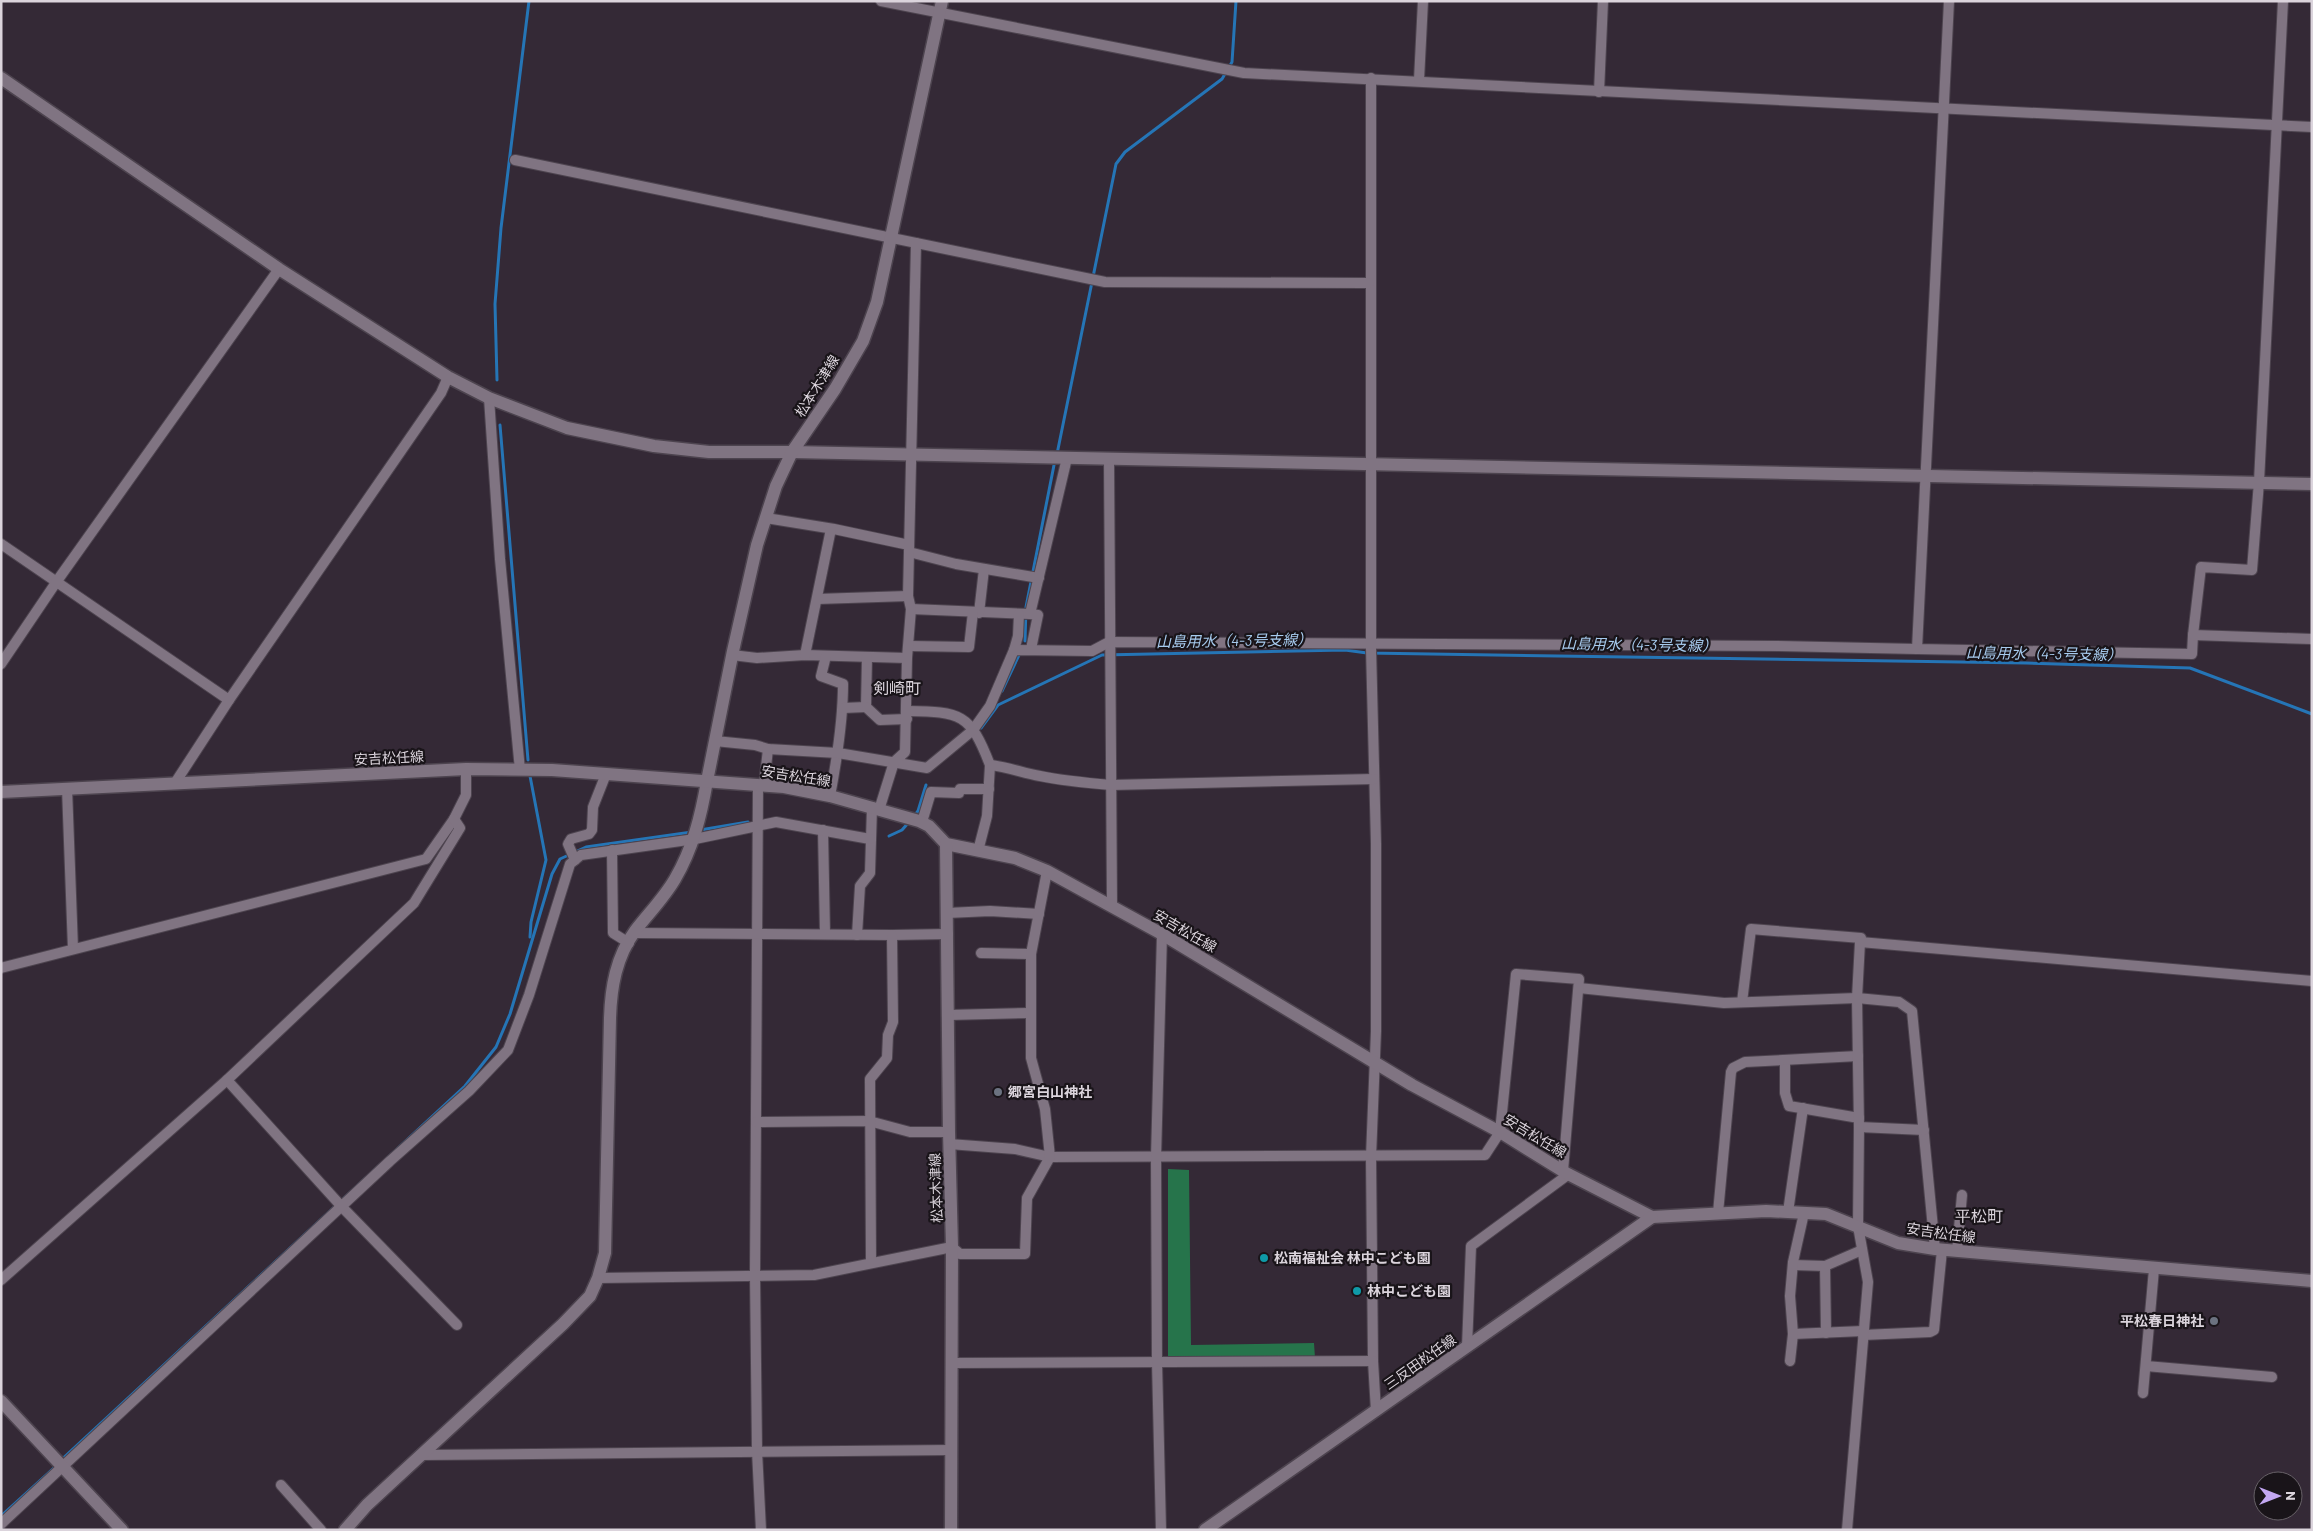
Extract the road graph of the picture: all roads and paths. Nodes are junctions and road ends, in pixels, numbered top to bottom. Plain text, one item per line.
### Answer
1 (881, 1) edge
2 (1423, 1) edge
3 (1603, 1) edge
4 (1949, 1) edge
5 (2283, 1) edge
6 (941, 6) edge
7 (1, 78) edge
8 (1371, 78) junction
9 (1419, 80) junction
10 (1599, 92) junction
11 (1944, 108) junction
12 (2276, 125) junction
13 (2312, 127) edge
14 (516, 160) dead end
15 (891, 237) junction
16 (916, 243) junction
17 (278, 269) junction
18 (1369, 283) junction
19 (448, 377) junction
20 (489, 398) junction
21 (792, 452) junction
22 (911, 455) junction
23 (1065, 458) junction
24 (1109, 459) junction
25 (1370, 465) junction
26 (1926, 476) junction
27 (2259, 482) junction
28 (2312, 484) edge
29 (766, 518) junction
30 (831, 528) junction
31 (1, 544) edge
32 (909, 548) junction
33 (984, 569) junction
34 (1038, 578) junction
35 (56, 581) junction
36 (908, 596) junction
37 (817, 598) junction
38 (911, 609) junction
39 (976, 612) junction
40 (1026, 614) junction
41 (2193, 635) junction
42 (2312, 639) edge
43 (1371, 645) junction
44 (909, 646) junction
45 (1031, 649) junction
46 (1109, 649) junction
47 (1014, 650) junction
48 (1917, 650) junction
49 (732, 655) junction
50 (805, 655) junction
51 (826, 656) junction
52 (867, 657) junction
53 (907, 658) junction
54 (1, 664) edge
55 (230, 700) junction
56 (866, 707) junction
57 (843, 708) junction
58 (907, 715) junction
59 (973, 730) junction
60 (715, 741) junction
61 (768, 749) junction
62 (838, 753) junction
63 (894, 762) junction
64 (990, 765) junction
65 (466, 769) junction
66 (520, 770) junction
67 (606, 774) junction
68 (1374, 779) junction
69 (707, 782) junction
70 (175, 783) junction
71 (761, 785) junction
72 (1111, 785) junction
73 (67, 788) junction
74 (989, 789) junction
75 (1, 792) edge
76 (830, 796) junction
77 (876, 809) junction
78 (454, 819) junction
79 (757, 820) junction
80 (920, 821) junction
81 (823, 830) junction
82 (696, 833) junction
83 (870, 839) junction
84 (946, 844) junction
85 (612, 850) junction
86 (978, 851) junction
87 (575, 859) junction
88 (1047, 871) junction
89 (1112, 907) junction
90 (947, 913) junction
91 (1039, 914) junction
92 (758, 934) junction
93 (825, 934) junction
94 (948, 934) junction
95 (1162, 934) junction
96 (857, 935) junction
97 (892, 935) junction
98 (631, 938) junction
99 (1861, 938) dead end
100 (73, 949) junction
101 (980, 953) dead end
102 (1031, 954) junction
103 (1, 968) edge
104 (2312, 981) edge
105 (1579, 988) junction
106 (1857, 998) junction
107 (1742, 1002) junction
108 (1031, 1013) junction
109 (948, 1015) junction
110 (1858, 1056) junction
111 (1785, 1060) junction
112 (1374, 1061) junction
113 (227, 1080) junction
114 (1802, 1108) junction
115 (870, 1121) junction
116 (756, 1122) junction
117 (1859, 1122) junction
118 (1924, 1130) junction
119 (1500, 1132) junction
120 (949, 1138) junction
121 (1050, 1157) junction
122 (1371, 1157) junction
123 (1156, 1158) junction
124 (1566, 1172) junction
125 (1962, 1195) dead end
126 (341, 1206) junction
127 (1788, 1212) junction
128 (1718, 1213) junction
129 (1804, 1213) junction
130 (1652, 1216) junction
131 (1858, 1226) junction
132 (952, 1247) junction
133 (1938, 1249) junction
134 (1862, 1250) junction
135 (1957, 1251) junction
136 (871, 1263) junction
137 (1793, 1265) junction
138 (1825, 1266) junction
139 (2154, 1268) junction
140 (755, 1275) junction
141 (598, 1278) junction
142 (1, 1280) edge
143 (2312, 1281) edge
144 (457, 1325) dead end
145 (1826, 1333) junction
146 (1863, 1333) junction
147 (1793, 1334) junction
148 (1467, 1347) junction
149 (1372, 1361) junction
150 (1157, 1362) junction
151 (1790, 1362) dead end
152 (952, 1363) junction
153 (2146, 1366) junction
154 (2272, 1377) dead end
155 (2143, 1393) dead end
156 (1, 1401) edge
157 (1376, 1411) junction
158 (952, 1450) junction
159 (757, 1451) junction
160 (421, 1455) junction
161 (64, 1467) junction
162 (281, 1485) dead end
163 (1, 1524) edge
164 (122, 1530) edge
165 (320, 1530) edge
166 (345, 1530) edge
167 (761, 1530) edge
168 (951, 1530) edge
169 (1161, 1530) edge
170 (1205, 1530) edge
171 (1847, 1530) edge

1 - 6 street
2 - 9 street
3 - 10 street
4 - 11 street
5 - 12 street
6 - 8 street
6 - 15 main road, 松本木津線
7 - 17 main road
8 - 9 street
8 - 18 street
9 - 10 street
10 - 11 street
11 - 12 street
11 - 26 street
12 - 13 street
12 - 27 street
14 - 15 street
15 - 16 street
15 - 21 main road, 松本木津線
16 - 18 street
16 - 22 street
17 - 19 main road
17 - 35 street
18 - 25 street
19 - 20 main road
19 - 55 street
20 - 21 main road
20 - 66 street
21 - 22 main road
21 - 29 main road, 松本木津線
22 - 23 main road
22 - 32 street
23 - 24 main road
23 - 34 street
24 - 25 main road
24 - 46 street
25 - 26 main road
25 - 43 street
26 - 27 main road
26 - 48 street
27 - 28 main road
27 - 41 street
29 - 30 street
29 - 49 main road, 松本木津線
30 - 32 street
30 - 37 street
31 - 35 street
32 - 33 street
32 - 36 street
33 - 34 street
33 - 39 street
34 - 40 street
35 - 54 street
35 - 55 street
36 - 37 street
36 - 38 street
37 - 50 street
38 - 39 street
38 - 44 street
39 - 40 street
39 - 44 street
40 - 45 street
40 - 47 street
41 - 42 street
41 - 48 street
43 - 46 street
43 - 48 street
43 - 68 street
44 - 53 street
45 - 46 street
45 - 47 street
46 - 72 street
47 - 59 street
49 - 50 street
49 - 60 main road, 松本木津線
50 - 51 street
51 - 52 street
51 - 57 street
52 - 53 street
52 - 56 street
53 - 58 street
55 - 70 street
56 - 57 street
56 - 58 street
57 - 62 street
58 - 59 street
58 - 63 street
59 - 63 street
59 - 64 street
60 - 61 street
60 - 69 main road, 松本木津線
61 - 62 street
61 - 71 street
62 - 63 street
62 - 76 street
63 - 77 street
64 - 72 street
64 - 74 street
65 - 66 main road, 安吉松任線
65 - 70 main road, 安吉松任線
65 - 78 street
66 - 67 main road, 安吉松任線
67 - 69 main road, 安吉松任線
67 - 87 street
68 - 72 street
68 - 112 street
69 - 71 main road, 安吉松任線
69 - 82 main road, 松本木津線
70 - 73 main road, 安吉松任線
71 - 76 main road, 安吉松任線
71 - 79 street
72 - 89 street
73 - 75 main road, 安吉松任線
73 - 100 street
74 - 80 street
74 - 86 street
76 - 77 main road, 安吉松任線
77 - 80 main road, 安吉松任線
77 - 83 street
78 - 100 street
78 - 113 street
79 - 81 street
79 - 82 street
79 - 92 street
80 - 84 main road, 安吉松任線
81 - 83 street
81 - 93 street
82 - 85 street
82 - 98 main road, 松本木津線
83 - 96 street
84 - 86 main road, 安吉松任線
84 - 90 main road, 松本木津線
85 - 87 street
85 - 98 street
86 - 88 main road, 安吉松任線
87 - 126 street
88 - 89 main road, 安吉松任線
88 - 91 street
89 - 95 main road, 安吉松任線
90 - 91 street
90 - 94 main road, 松本木津線
91 - 102 street
92 - 93 street
92 - 98 street
92 - 116 street
93 - 96 street
94 - 97 street
94 - 109 main road, 松本木津線
95 - 112 main road, 安吉松任線
95 - 123 street
96 - 97 street
97 - 115 street
98 - 141 main road, 松本木津線
99 - 107 street
100 - 103 street
101 - 102 street
102 - 108 street
104 - 106 street
105 - 107 street
105 - 119 street
105 - 124 street
106 - 107 street
106 - 110 street
106 - 118 street
108 - 109 street
108 - 121 street
109 - 120 main road, 松本木津線
110 - 111 street
110 - 117 street
111 - 114 street
111 - 128 street
112 - 119 main road, 安吉松任線
112 - 122 street
113 - 126 street
113 - 142 street
114 - 117 street
114 - 127 street
115 - 116 street
115 - 120 street
115 - 136 street
116 - 140 street
117 - 118 street
117 - 131 street
118 - 133 street
119 - 122 street
119 - 124 main road, 安吉松任線
120 - 121 street
120 - 132 main road, 松本木津線
121 - 123 street
121 - 132 street
122 - 123 street
122 - 149 street
123 - 150 street
124 - 130 main road, 安吉松任線
124 - 148 street
125 - 135 street
126 - 144 street
126 - 161 street
127 - 128 main road, 安吉松任線
127 - 129 main road, 安吉松任線
128 - 130 main road, 安吉松任線
129 - 131 main road, 安吉松任線
129 - 137 street
130 - 148 main road, 三反田松任線
131 - 133 main road, 安吉松任線
131 - 134 street
132 - 136 street
132 - 152 main road, 松本木津線
133 - 135 main road, 安吉松任線
133 - 146 street
134 - 138 street
134 - 146 street
135 - 139 main road, 安吉松任線
136 - 140 street
137 - 138 street
137 - 147 street
138 - 145 street
139 - 143 main road, 安吉松任線
139 - 153 street
140 - 141 street
140 - 159 street
141 - 160 main road, 松本木津線
145 - 146 street
145 - 147 street
146 - 171 street
147 - 151 street
148 - 157 main road, 三反田松任線
149 - 150 street
149 - 157 street
150 - 152 street
150 - 169 street
152 - 158 main road, 松本木津線
153 - 154 street
153 - 155 street
156 - 161 main road
157 - 170 main road, 三反田松任線
158 - 159 street
158 - 168 main road, 松本木津線
159 - 160 street
159 - 167 street
160 - 166 main road, 松本木津線
161 - 163 street
161 - 164 main road
162 - 165 street

